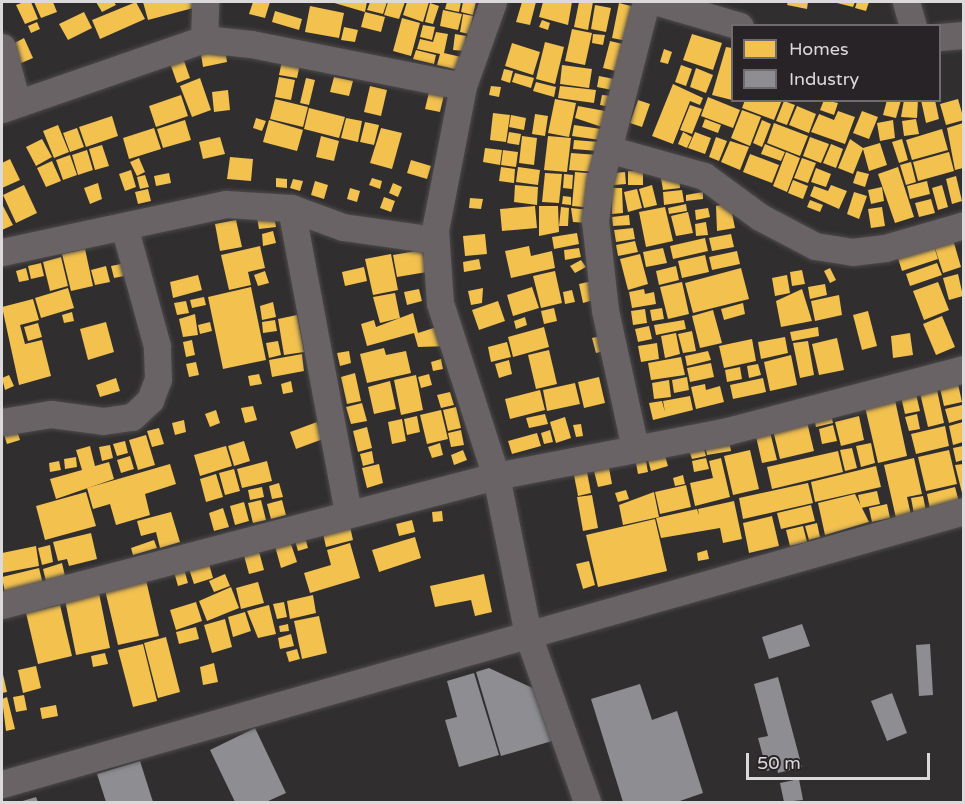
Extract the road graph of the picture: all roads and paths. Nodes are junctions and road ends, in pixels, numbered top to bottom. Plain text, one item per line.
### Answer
1 (205, 2) edge
2 (493, 2) edge
3 (646, 2) edge
4 (658, 2) edge
5 (906, 2) edge
6 (733, 24) edge
7 (912, 24) edge
8 (963, 35) edge
9 (941, 37) edge
10 (204, 39) junction
11 (2, 47) edge
12 (463, 86) junction
13 (9, 106) edge
14 (608, 149) junction
15 (291, 208) junction
16 (963, 225) edge
17 (124, 226) junction
18 (434, 240) junction
19 (2, 252) edge
20 (963, 369) edge
21 (2, 422) edge
22 (635, 448) junction
23 (496, 476) junction
24 (963, 511) edge
25 (348, 514) junction
26 (2, 605) edge
27 (528, 635) junction
28 (2, 784) edge
29 (586, 802) edge

1 - 10 street
2 - 12 street
3 - 14 street
4 - 6 street
5 - 7 street
8 - 9 street
10 - 12 street
10 - 13 street
11 - 13 street
12 - 18 street
14 - 16 street
14 - 22 street
15 - 17 street
15 - 18 street
15 - 25 street
17 - 19 street
17 - 21 street
18 - 23 street
20 - 22 street
22 - 23 street
23 - 25 street
23 - 27 street
24 - 27 street
25 - 26 street
27 - 28 street
27 - 29 street

